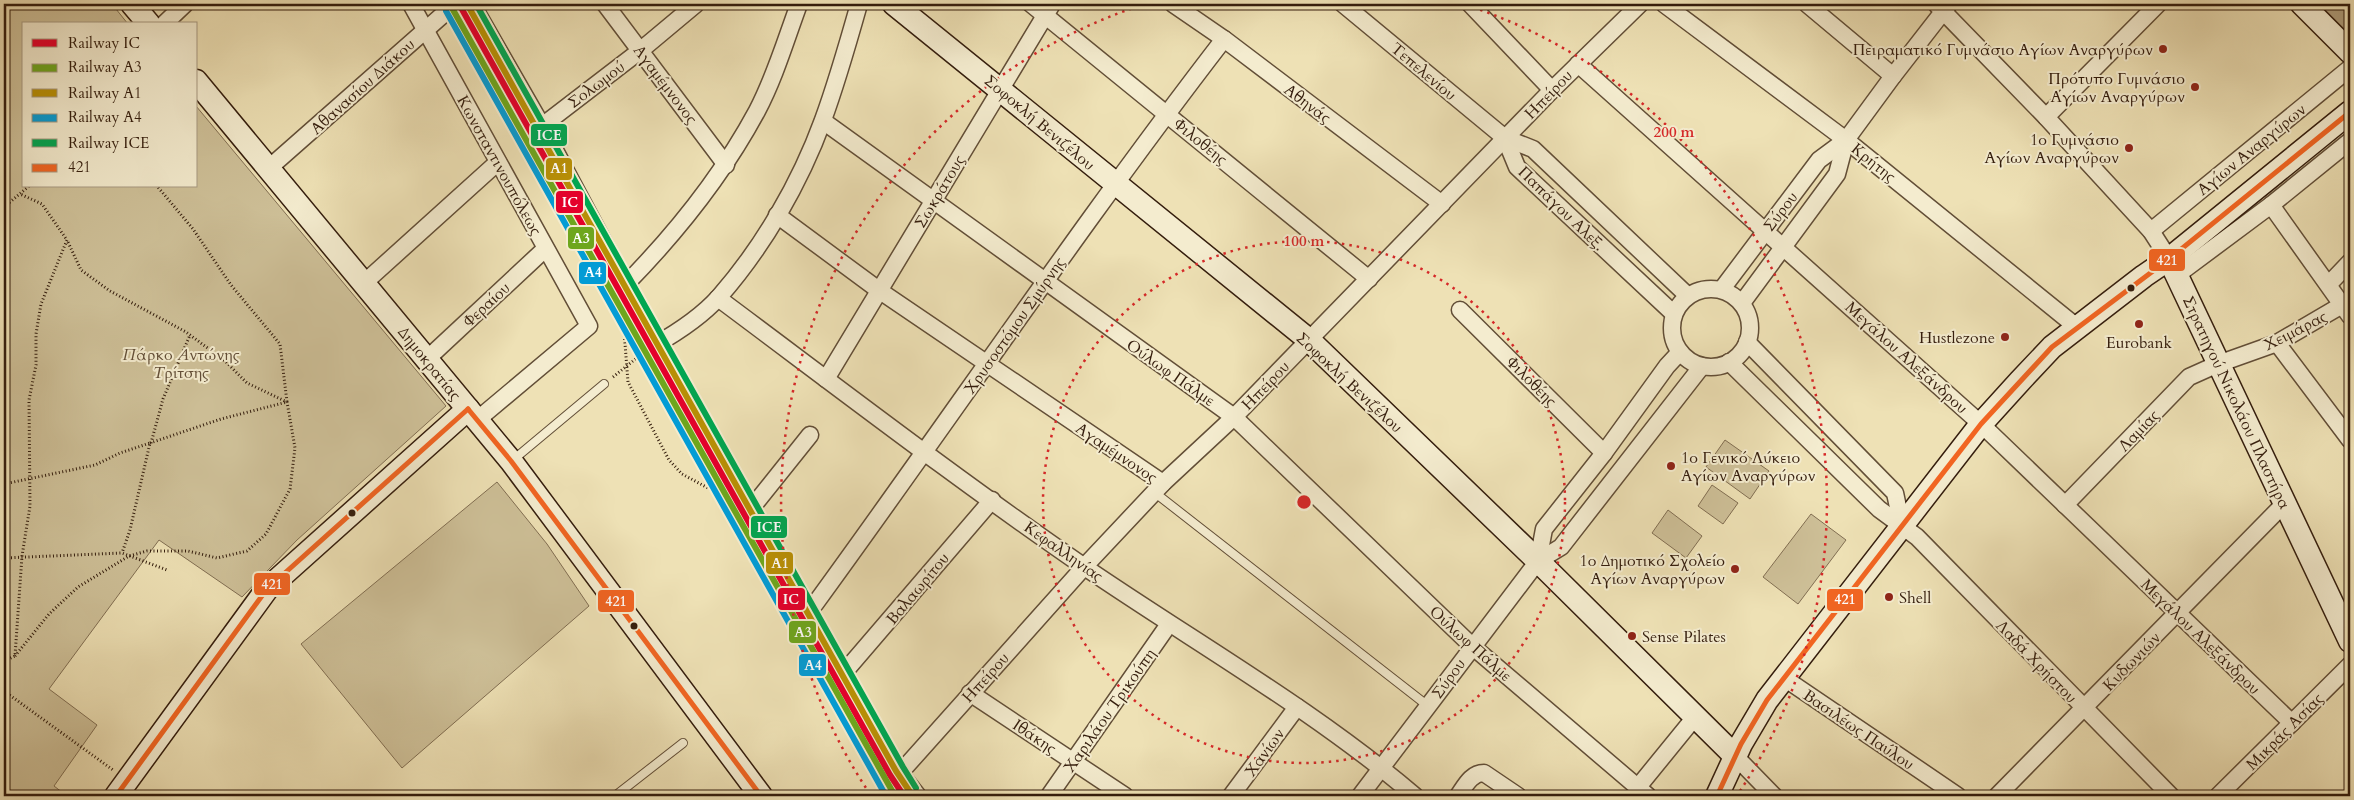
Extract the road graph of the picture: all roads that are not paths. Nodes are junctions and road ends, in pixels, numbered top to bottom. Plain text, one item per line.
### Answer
1 (132, 4) edge
2 (186, 4) edge
3 (411, 4) edge
4 (455, 4) edge
5 (472, 4) edge
6 (605, 4) edge
7 (696, 4) edge
8 (799, 4) edge
9 (859, 4) edge
10 (894, 4) edge
11 (1031, 4) edge
12 (1173, 4) edge
13 (1343, 4) edge
14 (1470, 4) edge
15 (1640, 4) edge
16 (1664, 4) edge
17 (1807, 4) edge
18 (2158, 4) edge
19 (2302, 4) edge
20 (1942, 6) edge
21 (1048, 10) edge
22 (147, 22) edge
23 (166, 22) edge
24 (425, 29) junction
25 (1224, 40) junction
26 (641, 50) junction
27 (2350, 52) edge
28 (1578, 64) junction
29 (2350, 68) edge
30 (1893, 76) junction
31 (198, 83) edge
32 (1000, 88) junction
33 (1552, 90) junction
34 (2350, 112) edge
35 (1168, 113) junction
36 (2046, 117) junction
37 (823, 122) junction
38 (542, 126) junction
39 (1505, 138) junction
40 (1846, 140) junction
41 (2350, 141) edge
42 (498, 162) junction
43 (726, 165) junction
44 (269, 168) junction
45 (1114, 184) junction
46 (932, 202) junction
47 (1442, 204) junction
48 (2271, 205) junction
49 (777, 215) junction
50 (1765, 230) junction
51 (2151, 231) junction
52 (1783, 246) junction
53 (545, 249) junction
54 (2350, 262) edge
55 (2173, 267) junction
56 (1369, 279) junction
57 (1044, 281) junction
58 (364, 283) junction
59 (626, 284) junction
60 (2329, 284) junction
61 (1722, 290) junction
62 (880, 291) junction
63 (1687, 295) junction
64 (718, 298) junction
65 (1742, 303) junction
66 (1460, 310) dead end
67 (2346, 311) edge
68 (1674, 314) junction
69 (2078, 328) junction
70 (1309, 340) junction
71 (1748, 342) junction
72 (2277, 342) junction
73 (655, 345) junction
74 (1680, 352) junction
75 (427, 359) junction
76 (1730, 362) junction
77 (2218, 364) junction
78 (988, 365) junction
79 (1702, 366) junction
80 (826, 379) junction
81 (604, 384) road end
82 (472, 414) junction
83 (1234, 416) junction
84 (1981, 424) junction
85 (810, 435) dead end
86 (2350, 440) edge
87 (925, 452) junction
88 (1604, 453) junction
89 (511, 461) junction
90 (1162, 483) junction
91 (992, 500) junction
92 (2285, 503) junction
93 (2065, 505) junction
94 (750, 510) junction
95 (1902, 526) junction
96 (1538, 561) junction
97 (1084, 567) junction
98 (804, 609) junction
99 (2177, 613) junction
100 (1169, 624) junction
101 (2350, 641) edge
102 (1472, 646) junction
103 (2350, 665) edge
104 (841, 676) junction
105 (1784, 678) junction
106 (970, 693) junction
107 (1428, 706) junction
108 (1297, 707) junction
109 (2083, 709) junction
110 (1695, 718) junction
111 (2292, 723) junction
112 (683, 743) dead end
113 (1735, 756) junction
114 (1073, 761) junction
115 (1381, 768) junction
116 (900, 773) junction
117 (122, 788) edge
118 (1642, 792) edge
119 (615, 796) edge
120 (761, 796) edge
121 (918, 796) edge
122 (1049, 796) edge
123 (1125, 796) edge
124 (1231, 796) edge
125 (1360, 796) edge
126 (1415, 796) edge
127 (1458, 796) edge
128 (1518, 796) edge
129 (1717, 796) edge
130 (1774, 796) edge
131 (1958, 796) edge
132 (1997, 796) edge
133 (2171, 796) edge
134 (2218, 796) edge

1 - 22 street
2 - 23 street
3 - 24 street, Κωνσταντινουπόλεως
4 - 24 street, Αθανασίου Διάκου
5 - 38 street
6 - 26 street, Αγαμέμνονος
7 - 26 street, Σολωμού
8 - 43 street
9 - 37 street
10 - 32 street, Σοφοκλή Βενιζέλου
11 - 21 street, Φιλοθέης
12 - 25 street, Αθηνάς
13 - 39 street, Τεπελενίου
14 - 33 street
15 - 28 street, Ηπείρου
16 - 40 street, Κρήτης
17 - 30 street
18 - 36 street
19 - 27 street
20 - 30 street, Σύρου
20 - 36 street, Στρατηγού Νικολάου Πλαστήρα
21 - 32 street, Σωκράτους
21 - 35 street, Φιλοθέης
24 - 42 street, Κωνσταντινουπόλεως
24 - 44 street, Αθανασίου Διάκου
25 - 35 street, Χρυσοστόμου Σμύρνης
25 - 47 street, Αθηνάς
26 - 38 street, Σολωμού
26 - 43 street, Αγαμέμνονος
28 - 33 street, Ηπείρου
28 - 50 street, Μεγάλου Αλεξάνδρου
29 - 51 street, Αγίων Αναργύρων
30 - 40 street, Σύρου
31 - 44 street, Δημοκρατίας
32 - 45 street, Σοφοκλή Βενιζέλου
32 - 46 street, Σωκράτους
33 - 39 street, Ηπείρου
34 - 55 street, Αγίων Αναργύρων
35 - 45 street, Χρυσοστόμου Σμύρνης
35 - 56 street, Φιλοθέης
36 - 51 street, Στρατηγού Νικολάου Πλαστήρα
37 - 46 street, Ούλωφ Πάλμε
37 - 49 street
38 - 59 street
39 - 47 street, Ηπείρου
39 - 63 street, Παπάγου Αλεξ.
39 - 68 street, Παπάγου Αλεξ.
40 - 50 street, Σύρου
40 - 52 street, Σύρου
40 - 69 street, Κρήτης
41 - 48 street, Αγίων Αναργύρων
42 - 53 street, Κωνσταντινουπόλεως
42 - 58 street
43 - 59 street
44 - 58 street, Δημοκρατίας
45 - 57 street, Χρυσοστόμου Σμύρνης
45 - 70 street, Σοφοκλή Βενιζέλου
46 - 57 street, Ούλωφ Πάλμε
46 - 62 street, Σωκράτους
47 - 56 street, Ηπείρου
48 - 55 street, Αγίων Αναργύρων
48 - 60 street
49 - 62 street, Αγαμέμνονος
49 - 64 street
50 - 52 street, Μεγάλου Αλεξάνδρου
50 - 61 street, Σύρου
51 - 55 street, Στρατηγού Νικολάου Πλαστήρα
52 - 65 street, Σύρου
52 - 84 street, Μεγάλου Αλεξάνδρου
53 - 75 street, Φεραίου
53 - 82 street, Κωνσταντινουπόλεως
54 - 60 street
55 - 69 street, Αγίων Αναργύρων
55 - 77 street, Στρατηγού Νικολάου Πλαστήρα
56 - 70 street, Ηπείρου
57 - 78 street, Χρυσοστόμου Σμύρνης
57 - 83 street, Ούλωφ Πάλμε
58 - 75 street, Δημοκρατίας
59 - 73 street
60 - 67 street
61 - 63 street
61 - 65 street
62 - 78 street, Αγαμέμνονος
62 - 80 street, Σωκράτους
63 - 68 street
64 - 73 street
64 - 80 street, Κεφαλληνίας
65 - 71 street
66 - 88 street, Φιλοθέης
67 - 72 street, Χειμάρας
68 - 74 street
69 - 84 street, Αγίων Αναργύρων
70 - 83 street, Ηπείρου
70 - 96 street, Σοφοκλή Βενιζέλου
71 - 76 street
71 - 95 street
72 - 77 street, Χειμάρας
72 - 86 street
73 - 94 street
74 - 79 street
74 - 88 street, Σύρου
75 - 82 street, Δημοκρατίας
76 - 79 street
76 - 95 street
77 - 92 street, Στρατηγού Νικολάου Πλαστήρα
77 - 93 street, Λαμίας
78 - 87 street, Χρυσοστόμου Σμύρνης
78 - 90 street, Αγαμέμνονος
79 - 96 street, Σύρου
80 - 87 street, Κεφαλληνίας
81 - 89 lane
82 - 89 street, Δημοκρατίας
82 - 117 street
83 - 90 street, Ηπείρου
83 - 102 street, Ούλωφ Πάλμε
84 - 93 street, Μεγάλου Αλεξάνδρου
84 - 95 street, Αγίων Αναργύρων
85 - 94 street
87 - 91 street, Κεφαλληνίας
87 - 98 street, Χρυσοστόμου Σμύρνης
88 - 96 street, Σύρου
89 - 120 street, Δημοκρατίας
90 - 97 street, Ηπείρου
90 - 107 lane, Αγαμέμνονος
91 - 97 street, Κεφαλληνίας
91 - 104 street, Βαλαωρίτου
92 - 99 street, Κυδωνιών
92 - 101 street, Στρατηγού Νικολάου Πλαστήρα
93 - 99 street, Μεγάλου Αλεξάνδρου
94 - 98 street
95 - 105 street, Αγίων Αναργύρων
95 - 109 street, Λαδά Χρήστου
96 - 102 street, Σύρου
96 - 110 street, Σοφοκλή Βενιζέλου
97 - 100 street, Κεφαλληνίας
97 - 106 street, Ηπείρου
98 - 104 street
99 - 109 street, Κυδωνιών
99 - 111 street, Μεγάλου Αλεξάνδρου
100 - 108 street, Κεφαλληνίας
100 - 114 street, Χαριλάου Τρικούπη
102 - 107 street, Σύρου
102 - 118 street, Ούλωφ Πάλμε
103 - 111 street, Μικράς Ασίας
104 - 116 street
105 - 113 street, Αγίων Αναργύρων
105 - 131 street, Βασιλέως Παύλου
106 - 114 street, Ιθάκης
106 - 116 street, Ηπείρου
107 - 115 street, Σύρου
108 - 115 street, Κεφαλληνίας
108 - 124 street, Χανίων
109 - 132 street, Κυδωνιών
109 - 133 street, Λαδά Χρήστου
110 - 113 street, Σοφοκλή Βενιζέλου
110 - 118 street
111 - 134 street, Μικράς Ασίας
112 - 119 lane
113 - 129 street, Αγίων Αναργύρων
113 - 130 street, Σοφοκλή Βενιζέλου
114 - 122 street, Χαριλάου Τρικούπη
114 - 123 street, Ιθάκης
115 - 125 street, Σύρου
115 - 126 street, Κεφαλληνίας
116 - 121 street
127 - 128 street

